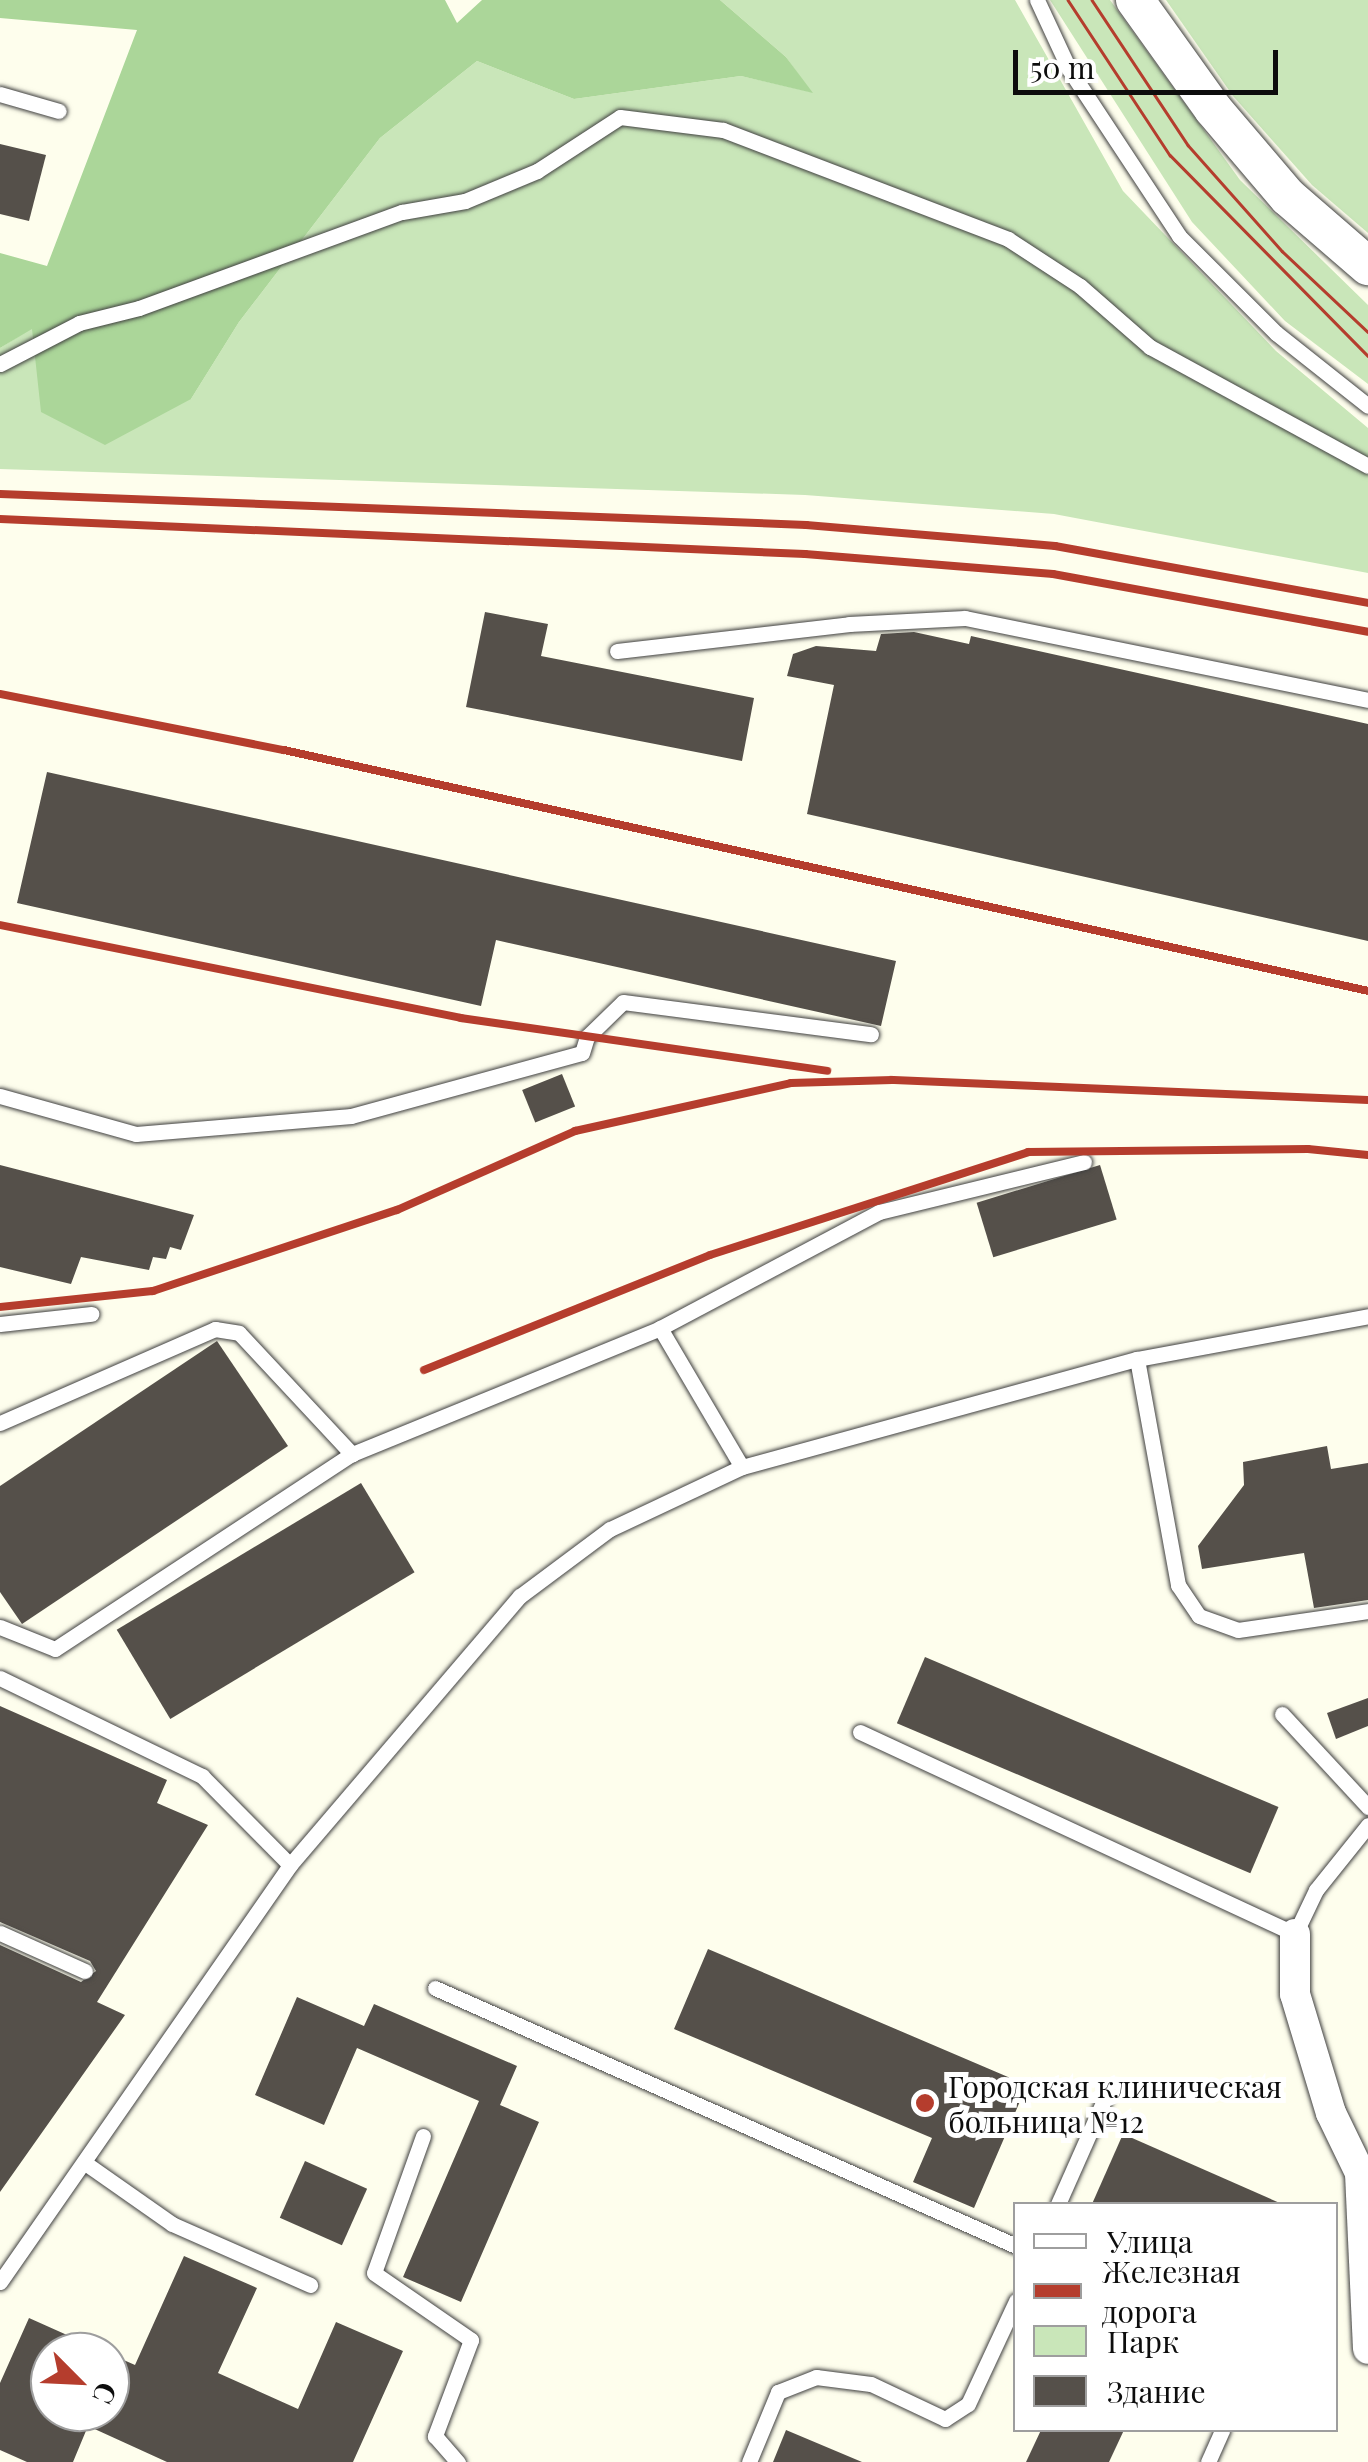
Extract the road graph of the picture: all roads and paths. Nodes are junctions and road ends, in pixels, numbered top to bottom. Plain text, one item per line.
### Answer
1 (1037, 0) edge
2 (1142, 3) edge
3 (0, 94) edge
4 (59, 111) dead end
5 (1368, 266) edge
6 (0, 364) edge
7 (1368, 406) edge
8 (1368, 466) edge
9 (617, 651) dead end
10 (1368, 700) edge
11 (871, 1034) dead end
12 (0, 1096) edge
13 (1084, 1162) dead end
14 (91, 1314) dead end
15 (1368, 1316) edge
16 (0, 1324) edge
17 (660, 1328) junction
18 (1137, 1359) junction
19 (0, 1422) edge
20 (352, 1454) junction
21 (742, 1467) junction
22 (1368, 1611) edge
23 (0, 1627) edge
24 (0, 1678) edge
25 (1282, 1714) dead end
26 (860, 1732) dead end
27 (1368, 1807) edge
28 (1368, 1825) edge
29 (290, 1865) junction
30 (0, 1933) edge
31 (1295, 1934) junction
32 (85, 1972) dead end
33 (435, 1988) dead end
34 (1105, 2098) dead end
35 (423, 2136) dead end
36 (85, 2162) junction
37 (1364, 2171) edge
38 (1059, 2202) edge
39 (1013, 2245) edge
40 (0, 2282) edge
41 (310, 2285) dead end
42 (1013, 2306) edge
43 (1368, 2349) edge
44 (1221, 2432) edge
45 (458, 2462) edge
46 (748, 2462) edge
47 (1208, 2462) edge

1 - 7 lane
2 - 5 street
3 - 4 lane
6 - 8 lane
9 - 10 lane
11 - 12 lane
13 - 17 lane
14 - 16 lane
15 - 18 lane
17 - 20 lane
17 - 21 lane
18 - 21 lane
18 - 22 lane
19 - 20 lane
20 - 23 lane
21 - 29 lane
24 - 29 lane
25 - 27 lane
26 - 31 lane
28 - 31 lane
29 - 36 lane
30 - 32 lane
31 - 37 street
33 - 39 lane
34 - 38 lane
35 - 45 lane
36 - 40 lane
36 - 41 lane
37 - 43 street
42 - 46 lane
44 - 47 lane

